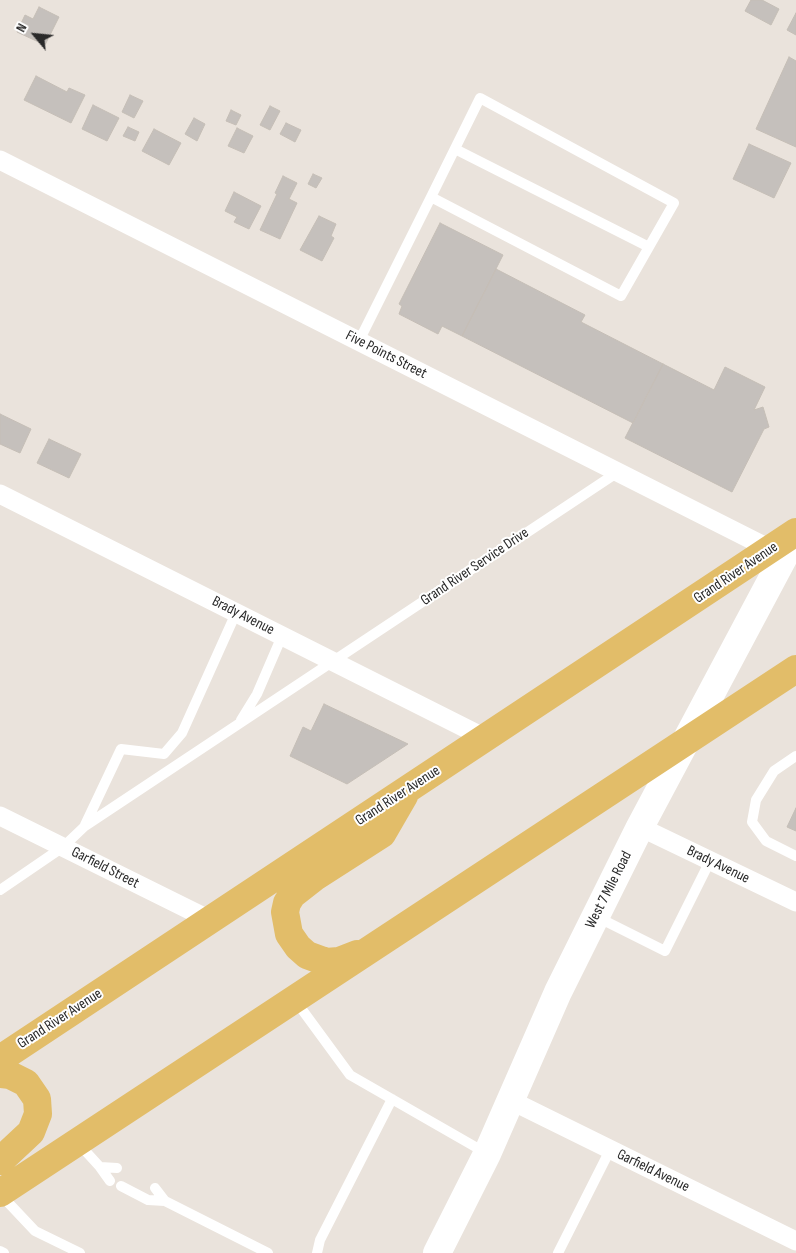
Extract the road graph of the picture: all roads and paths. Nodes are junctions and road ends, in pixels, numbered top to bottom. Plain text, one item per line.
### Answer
1 (455, 149) junction
2 (0, 160) edge
3 (431, 197) junction
4 (649, 247) junction
5 (359, 341) junction
6 (618, 472) junction
7 (0, 494) edge
8 (796, 533) edge
9 (772, 550) junction
10 (236, 613) junction
11 (282, 636) junction
12 (333, 662) junction
13 (796, 669) edge
14 (239, 723) junction
15 (487, 739) junction
16 (687, 740) junction
17 (796, 756) edge
18 (408, 790) junction
19 (0, 816) edge
20 (85, 826) junction
21 (640, 827) junction
22 (63, 847) junction
23 (796, 856) edge
24 (710, 861) junction
25 (0, 890) edge
26 (796, 902) edge
27 (596, 916) junction
28 (210, 920) junction
29 (372, 949) junction
30 (295, 1000) junction
31 (0, 1059) edge
32 (0, 1074) edge
33 (392, 1098) junction
34 (510, 1100) junction
35 (78, 1142) junction
36 (610, 1150) junction
37 (486, 1154) junction
38 (0, 1161) edge
39 (100, 1167) junction
40 (116, 1168) dead end
41 (110, 1181) dead end
42 (120, 1186) dead end
43 (155, 1188) dead end
44 (0, 1194) edge
45 (165, 1201) junction
46 (796, 1241) edge
47 (0, 1251) edge
48 (4, 1253) edge
49 (80, 1253) edge
50 (268, 1253) edge
51 (316, 1253) edge
52 (437, 1253) edge
53 (558, 1253) edge

1 - 3 lane
1 - 4 lane
1 - 4 lane
2 - 5 street, Five Points Street
3 - 4 lane
3 - 5 lane
5 - 6 street, Five Points Street
6 - 9 street, Five Points Street
6 - 12 lane, Grand River Service Drive
7 - 10 street, Brady Avenue
8 - 9 main road, Grand River Avenue
8 - 16 main road, West 7 Mile Road
9 - 15 main road, Grand River Avenue
10 - 11 street, Brady Avenue
10 - 20 lane
11 - 12 street, Brady Avenue
11 - 14 lane
12 - 14 lane
12 - 15 street, Brady Avenue
13 - 16 main road
14 - 20 lane
15 - 18 main road, Grand River Avenue
16 - 21 main road, West 7 Mile Road
16 - 29 main road
17 - 23 lane
18 - 28 main road, Grand River Avenue
18 - 29 main road
19 - 22 street, Garfield Street
20 - 22 lane
21 - 24 street, Brady Avenue
21 - 27 main road, West 7 Mile Road
22 - 25 lane
22 - 28 street, Garfield Street
24 - 26 street, Brady Avenue
24 - 27 lane
27 - 34 main road, West 7 Mile Road
28 - 31 main road, Grand River Avenue
29 - 30 main road
30 - 33 lane
30 - 35 main road
32 - 38 main road
33 - 37 lane
33 - 51 lane
34 - 36 street, Garfield Avenue
34 - 37 main road, West 7 Mile Road
35 - 39 lane
35 - 44 main road
36 - 46 street, Garfield Avenue
36 - 53 lane
37 - 52 main road, West 7 Mile Road
39 - 40 lane
39 - 41 lane
42 - 45 lane
43 - 45 lane
44 - 49 lane
45 - 50 lane
47 - 48 lane

